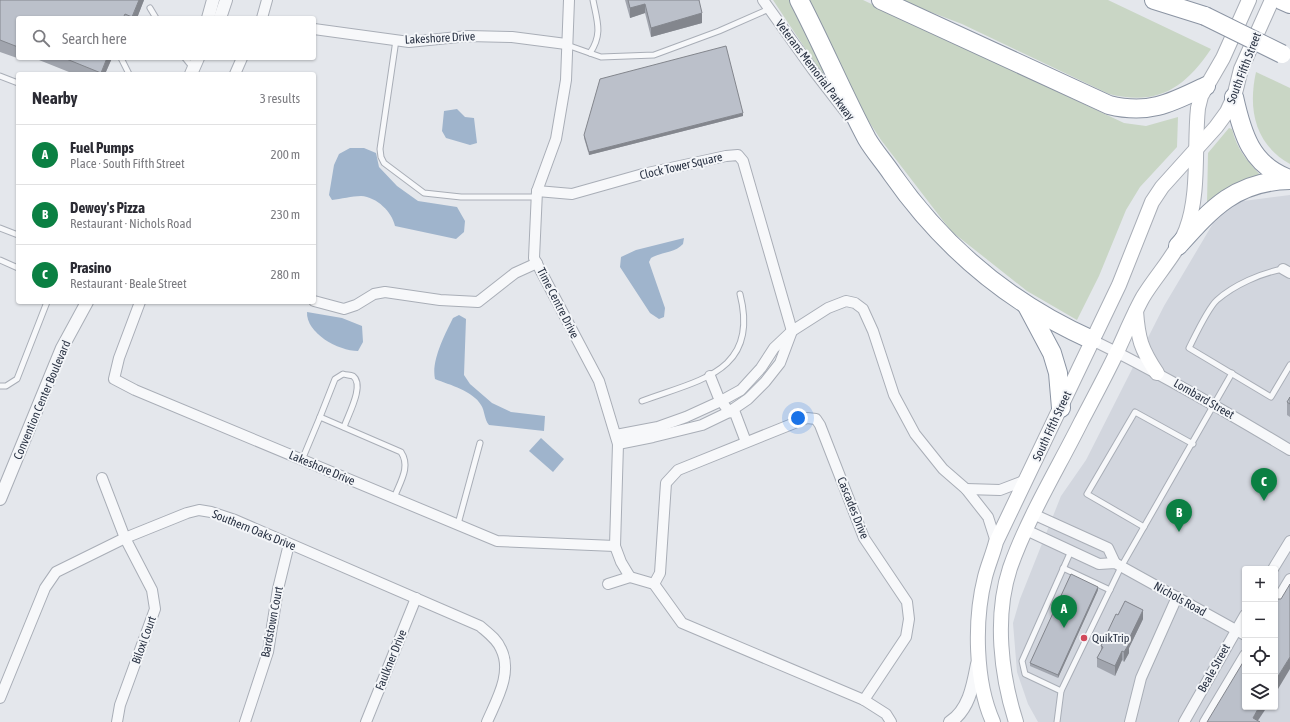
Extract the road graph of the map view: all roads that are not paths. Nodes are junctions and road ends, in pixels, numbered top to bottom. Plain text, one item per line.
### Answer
1 (213, 0) edge
2 (226, 0) edge
3 (267, 0) edge
4 (569, 0) edge
5 (593, 0) edge
6 (763, 0) edge
7 (799, 0) edge
8 (881, 0) edge
9 (1154, 0) edge
10 (1173, 0) edge
11 (1249, 0) edge
12 (1272, 0) edge
13 (1281, 0) edge
14 (1290, 4) edge
15 (150, 8) dead end
16 (769, 9) junction
17 (155, 16) edge
18 (209, 16) edge
19 (221, 16) edge
20 (263, 16) edge
21 (1204, 16) junction
22 (316, 29) edge
23 (396, 40) junction
24 (566, 44) junction
25 (590, 53) junction
26 (1286, 56) edge
27 (122, 60) edge
28 (241, 60) edge
29 (128, 72) edge
30 (236, 72) edge
31 (0, 76) edge
32 (16, 82) edge
33 (1206, 86) junction
34 (1234, 97) junction
35 (868, 140) junction
36 (1196, 151) junction
37 (1290, 180) edge
38 (537, 194) junction
39 (0, 228) edge
40 (16, 234) edge
41 (1178, 246) junction
42 (0, 260) edge
43 (537, 263) junction
44 (16, 267) edge
45 (1287, 271) edge
46 (740, 294) dead end
47 (316, 302) edge
48 (46, 304) edge
49 (86, 304) edge
50 (139, 304) edge
51 (1027, 305) junction
52 (1136, 310) junction
53 (792, 330) junction
54 (1092, 340) junction
55 (1117, 352) junction
56 (1290, 365) edge
57 (1157, 373) junction
58 (1232, 373) junction
59 (710, 376) junction
60 (0, 386) edge
61 (642, 401) dead end
62 (722, 401) junction
63 (1215, 405) junction
64 (1061, 408) junction
65 (729, 412) junction
66 (320, 417) junction
67 (344, 427) junction
68 (617, 439) junction
69 (746, 442) junction
70 (480, 443) dead end
71 (1193, 444) junction
72 (1290, 450) edge
73 (302, 460) junction
74 (102, 478) dead end
75 (1026, 480) junction
76 (966, 489) junction
77 (394, 498) junction
78 (0, 499) edge
79 (1033, 514) junction
80 (458, 524) junction
81 (1144, 527) junction
82 (1026, 530) junction
83 (125, 538) junction
84 (1290, 541) edge
85 (996, 542) junction
86 (290, 544) junction
87 (615, 546) junction
88 (1071, 551) junction
89 (1118, 565) junction
90 (1275, 566) edge
91 (1064, 568) junction
92 (630, 576) junction
93 (1290, 579) edge
94 (608, 584) dead end
95 (654, 584) junction
96 (1110, 590) junction
97 (1176, 597) junction
98 (416, 598) junction
99 (1276, 602) edge
100 (1242, 620) edge
101 (1236, 630) junction
102 (1242, 633) edge
103 (979, 654) junction
104 (1242, 660) edge
105 (1061, 691) junction
106 (0, 698) edge
107 (864, 700) junction
108 (117, 722) edge
109 (245, 722) edge
110 (366, 722) edge
111 (487, 722) edge
112 (891, 722) edge
113 (950, 722) edge
114 (993, 722) edge
115 (1016, 722) edge
116 (1057, 722) edge
117 (1130, 722) edge
118 (1184, 722) edge
119 (1206, 722) edge

1 - 18 street
2 - 19 street
3 - 20 street
4 - 24 street, Time Centre Drive
5 - 25 lane
6 - 16 street, Veterans Memorial Parkway
7 - 35 highway
8 - 33 highway
9 - 21 highway
10 - 21 highway
11 - 33 main road, South Fifth Street
12 - 34 main road, South Fifth Street
13 - 14 highway
15 - 17 lane
16 - 25 lane
16 - 35 street, Veterans Memorial Parkway
21 - 26 highway, bridge
22 - 23 street, Lakeshore Drive
23 - 24 street, Lakeshore Drive
23 - 38 lane
24 - 25 lane
24 - 38 street, Time Centre Drive
27 - 29 lane
28 - 30 street
31 - 32 lane
33 - 36 main road, South Fifth Street
34 - 36 main road, South Fifth Street
34 - 37 highway
35 - 51 highway
36 - 41 main road, South Fifth Street
36 - 54 main road, South Fifth Street
37 - 41 highway
38 - 43 street, Time Centre Drive
38 - 53 street, Clock Tower Square
39 - 40 lane
41 - 52 main road, South Fifth Street
42 - 44 lane
43 - 47 street
43 - 68 street, Time Centre Drive
45 - 58 lane
46 - 59 lane
48 - 60 lane
49 - 78 street, Convention Center Boulevard
50 - 73 street, Lakeshore Drive
51 - 54 highway
51 - 64 highway
52 - 55 main road, South Fifth Street
52 - 57 main road
53 - 62 street
53 - 65 street
53 - 76 street
54 - 55 street, Lombard Street
54 - 64 main road, South Fifth Street
55 - 57 street, Lombard Street
55 - 79 main road, South Fifth Street
56 - 58 lane
57 - 63 street, Lombard Street
58 - 63 lane
59 - 61 lane
59 - 62 street
62 - 65 street
62 - 68 street
63 - 71 lane
63 - 72 street, Lombard Street
64 - 75 main road, South Fifth Street
65 - 68 street
65 - 69 street
66 - 67 lane
66 - 67 lane
66 - 73 lane
67 - 77 lane
68 - 87 street, Time Centre Drive
69 - 95 street, Cascades Drive
69 - 107 street, Cascades Drive
70 - 80 lane
71 - 81 lane
71 - 81 lane
73 - 77 street, Lakeshore Drive
74 - 83 street, Biloxi Court
75 - 76 street
75 - 82 main road
75 - 85 main road, South Fifth Street
76 - 85 street
77 - 80 street, Lakeshore Drive
79 - 82 main road, South Fifth Street
79 - 89 street, Nichols Road
80 - 87 street, Lakeshore Drive
81 - 89 lane
82 - 88 street, Nichols Road
82 - 115 main road, South Fifth Street
83 - 86 street, Southern Oaks Drive
83 - 106 street, Southern Oaks Drive
83 - 108 street, Biloxi Court
84 - 90 street
85 - 103 main road, South Fifth Street
86 - 98 street, Southern Oaks Drive
86 - 109 street, Bardstown Court
87 - 92 street, Time Centre Drive
88 - 89 street, Nichols Road
88 - 91 lane
89 - 96 lane
89 - 97 street, Nichols Road
91 - 96 lane
91 - 105 lane
92 - 94 street
92 - 95 street
93 - 99 street
95 - 107 street
96 - 105 lane
97 - 101 street, Nichols Road
97 - 117 street
98 - 110 street, Faulkner Drive
98 - 111 street, Southern Oaks Drive
100 - 101 street, Beale Street
101 - 102 street, Nichols Road
101 - 118 street, Beale Street
103 - 113 street
103 - 114 main road, South Fifth Street
104 - 119 street, Beale Street
105 - 116 lane
107 - 112 street

